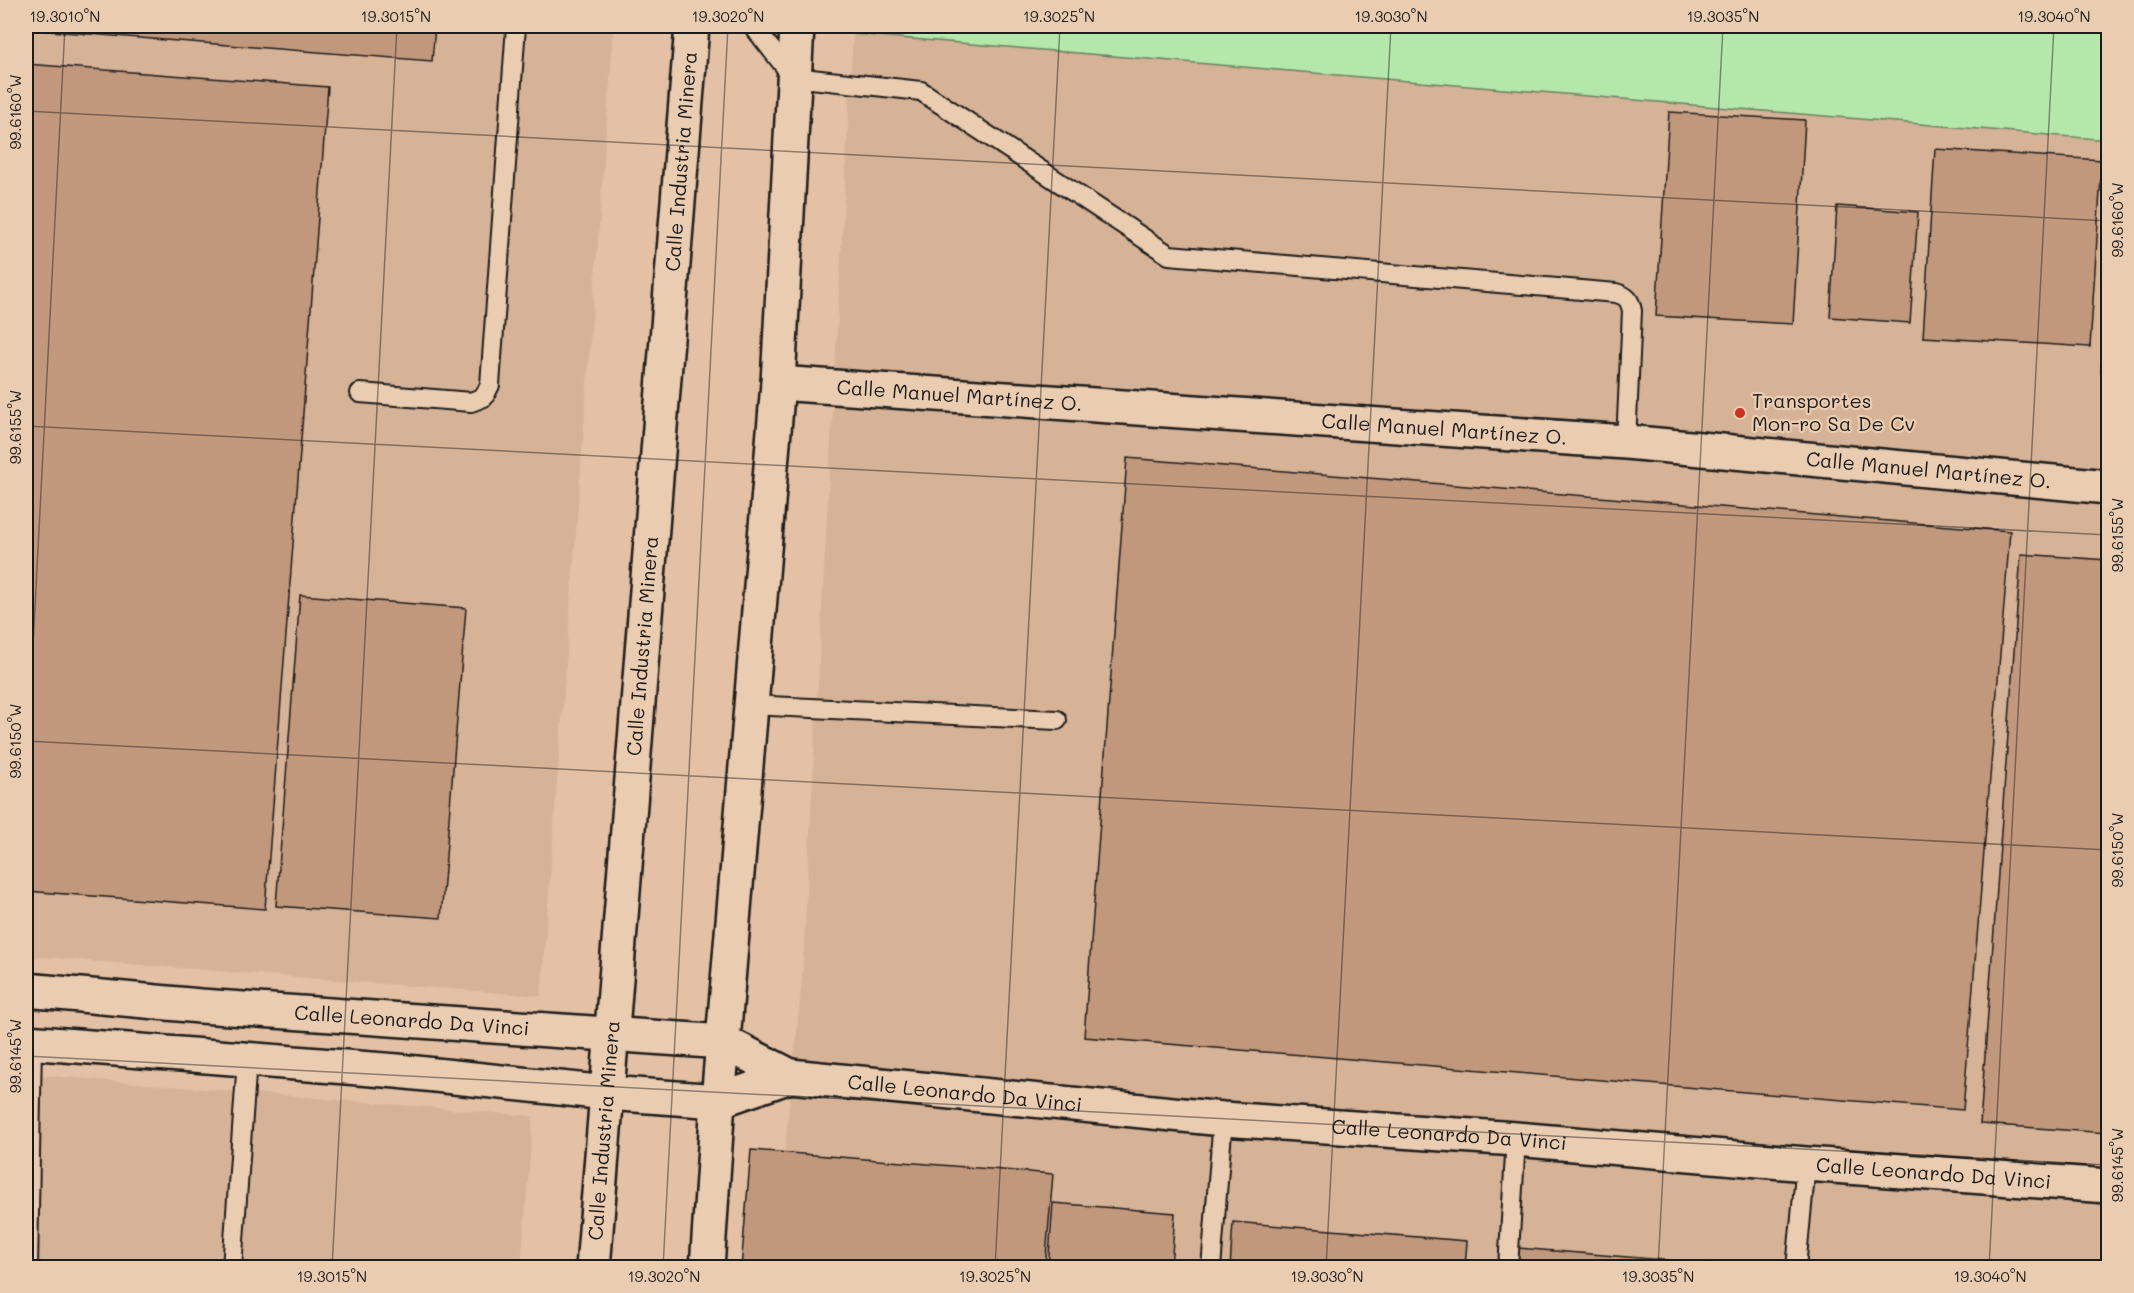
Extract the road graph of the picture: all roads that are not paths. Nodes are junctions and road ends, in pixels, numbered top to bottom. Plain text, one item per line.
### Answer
1 (516, 26) edge
2 (692, 26) edge
3 (753, 26) edge
4 (797, 26) edge
5 (793, 77) junction
6 (778, 383) junction
7 (360, 393) dead end
8 (1626, 442) junction
9 (2109, 486) edge
10 (751, 705) junction
11 (1057, 720) dead end
12 (26, 990) edge
13 (611, 1033) junction
14 (29, 1042) edge
15 (724, 1042) junction
16 (247, 1060) junction
17 (790, 1076) junction
18 (607, 1093) junction
19 (718, 1101) junction
20 (1223, 1119) junction
21 (28, 1123) edge
22 (1516, 1139) junction
23 (1806, 1164) junction
24 (2109, 1186) edge
25 (27, 1222) edge
26 (28, 1268) edge
27 (232, 1268) edge
28 (593, 1268) edge
29 (707, 1268) edge
30 (1211, 1268) edge
31 (1508, 1268) edge
32 (1796, 1268) edge

1 - 7 lane
2 - 13 main road, Calle Industria Minera
3 - 5 lane
4 - 5 main road
5 - 6 main road
5 - 8 lane
6 - 8 main road, Calle Manuel Martínez O.
6 - 10 main road
8 - 9 main road, Calle Manuel Martínez O.
10 - 11 lane
10 - 15 main road
12 - 13 main road, Calle Leonardo Da Vinci
13 - 15 main road, Calle Leonardo Da Vinci
13 - 18 main road, Calle Industria Minera
14 - 16 main road, Calle Leonardo Da Vinci
14 - 21 lane
15 - 17 main road, Calle Leonardo Da Vinci
15 - 19 main road
16 - 18 main road, Calle Leonardo Da Vinci
16 - 27 lane
17 - 19 main road, Calle Leonardo Da Vinci
17 - 20 main road, Calle Leonardo Da Vinci
18 - 19 main road, Calle Leonardo Da Vinci
18 - 28 main road, Calle Industria Minera
19 - 29 main road
20 - 22 main road, Calle Leonardo Da Vinci
20 - 30 lane
21 - 25 lane
22 - 23 main road, Calle Leonardo Da Vinci
22 - 31 lane
23 - 24 main road, Calle Leonardo Da Vinci
23 - 32 lane
25 - 26 lane

